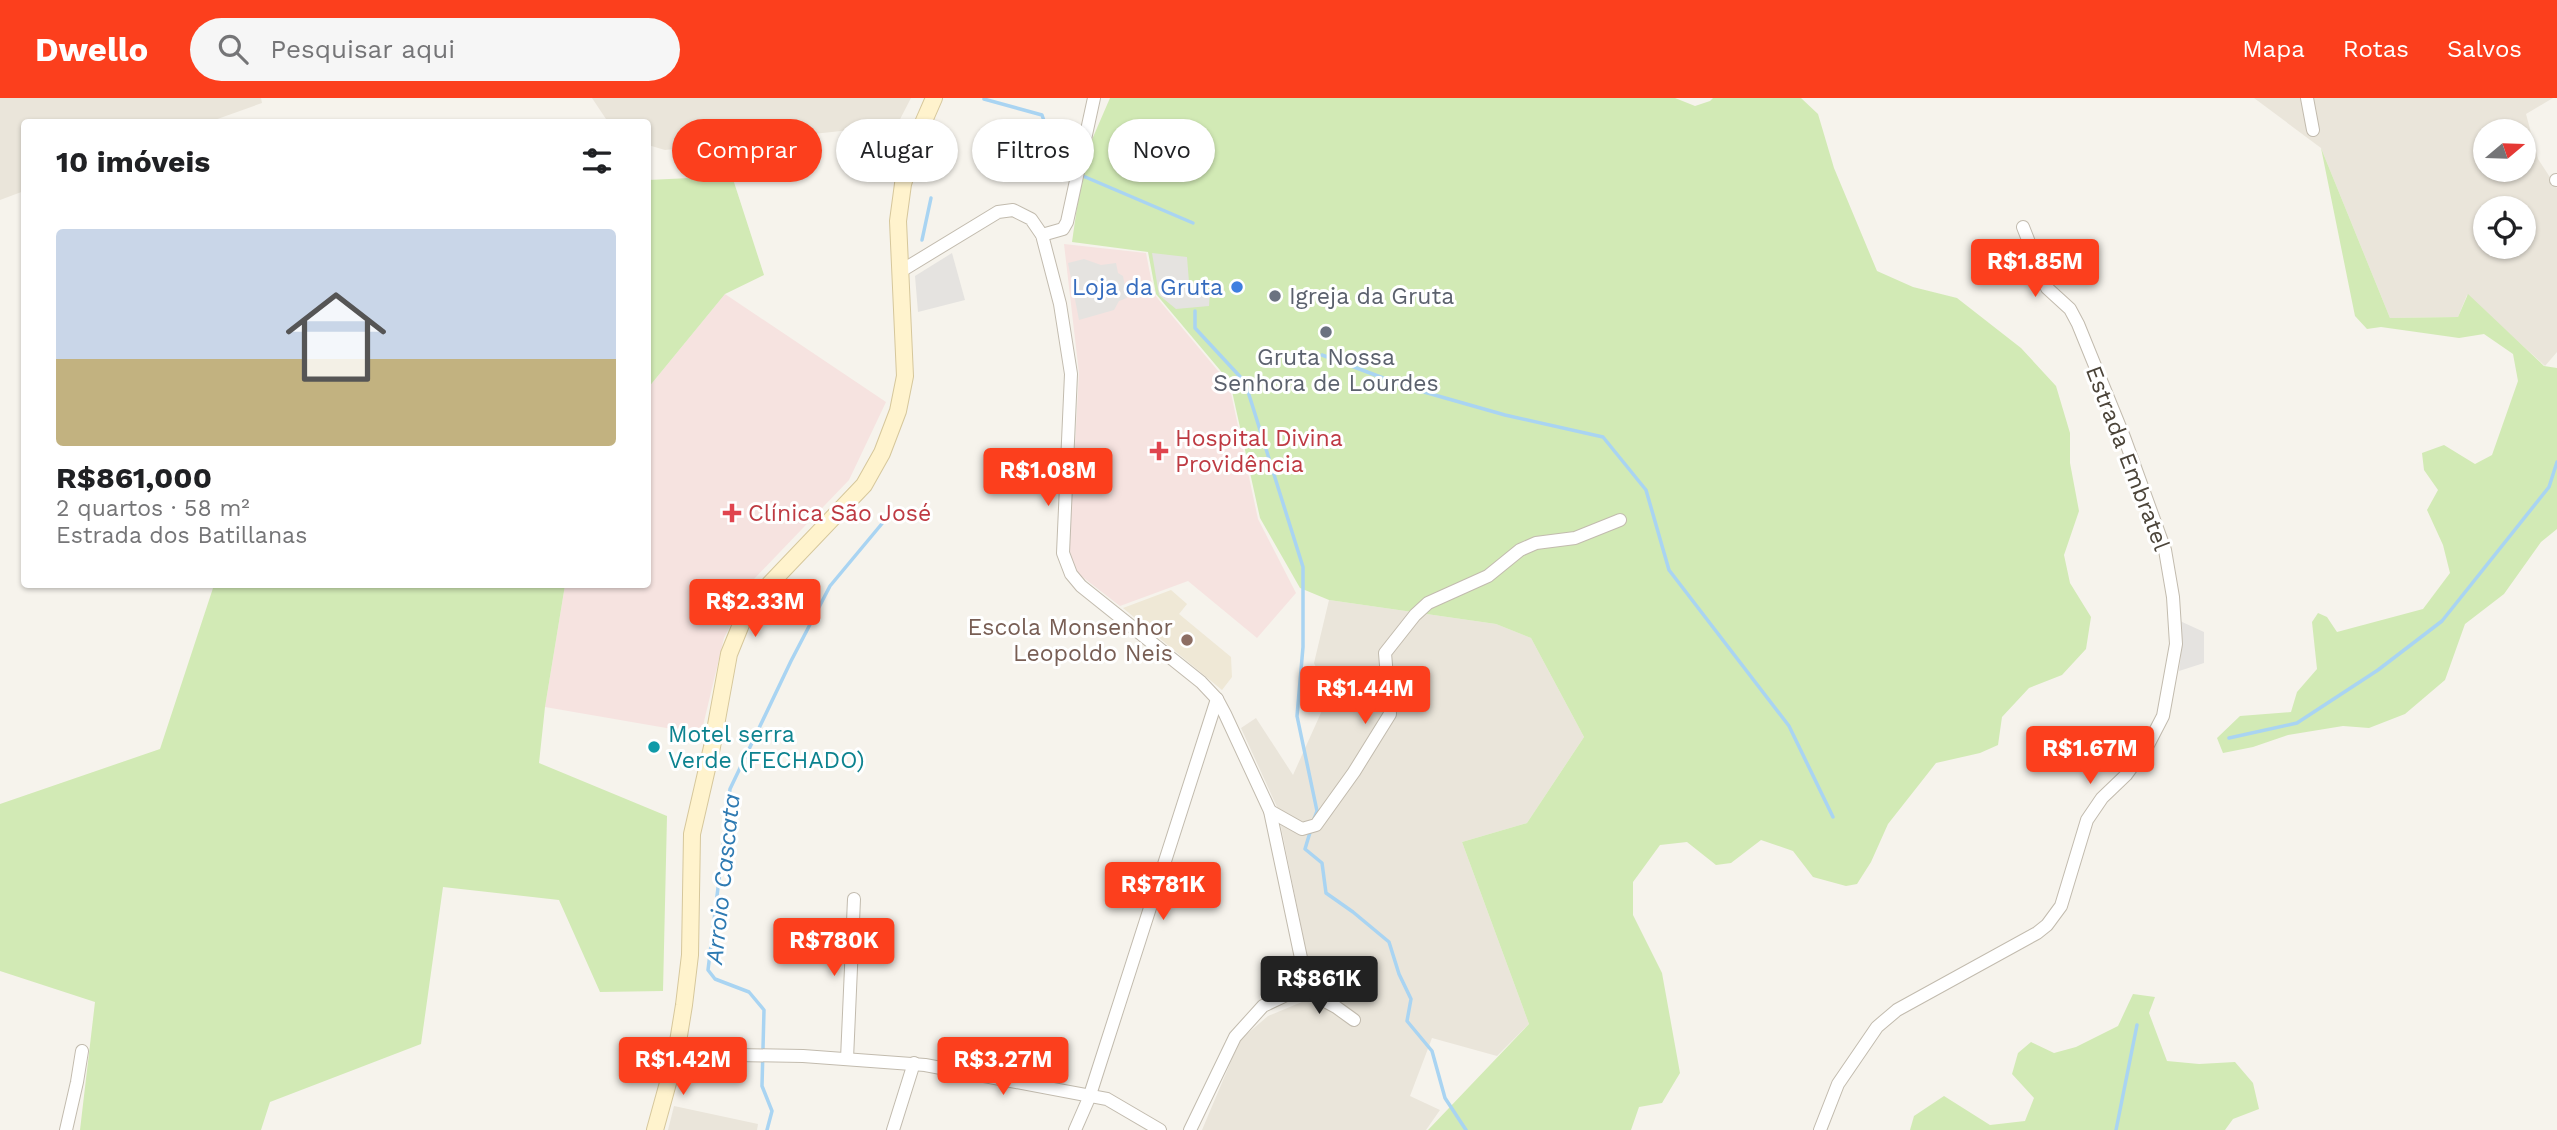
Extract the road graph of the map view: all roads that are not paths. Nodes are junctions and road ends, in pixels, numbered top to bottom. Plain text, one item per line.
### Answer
1 (934, 98) edge
2 (1094, 98) edge
3 (2307, 98) edge
4 (2313, 130) dead end
5 (2023, 228) dead end
6 (1042, 234) junction
7 (901, 271) junction
8 (1620, 520) dead end
9 (1217, 699) junction
10 (1270, 811) junction
11 (854, 899) dead end
12 (1301, 988) junction
13 (1354, 1020) dead end
14 (82, 1051) dead end
15 (676, 1054) junction
16 (847, 1059) junction
17 (914, 1063) junction
18 (1089, 1098) junction
19 (66, 1130) edge
20 (655, 1130) edge
21 (894, 1130) edge
22 (1074, 1130) edge
23 (1160, 1130) edge
24 (1189, 1130) edge
25 (1820, 1130) edge

1 - 7 main road
2 - 6 street
3 - 4 street
5 - 25 street, Estrada Embratel
6 - 7 street
6 - 9 street
7 - 15 main road
8 - 10 street
9 - 10 street
9 - 18 street
10 - 12 street
11 - 16 street
12 - 13 street
12 - 24 street
14 - 19 street
15 - 16 street
15 - 20 main road
16 - 17 street
17 - 18 street
17 - 21 street
18 - 22 street
18 - 23 street

